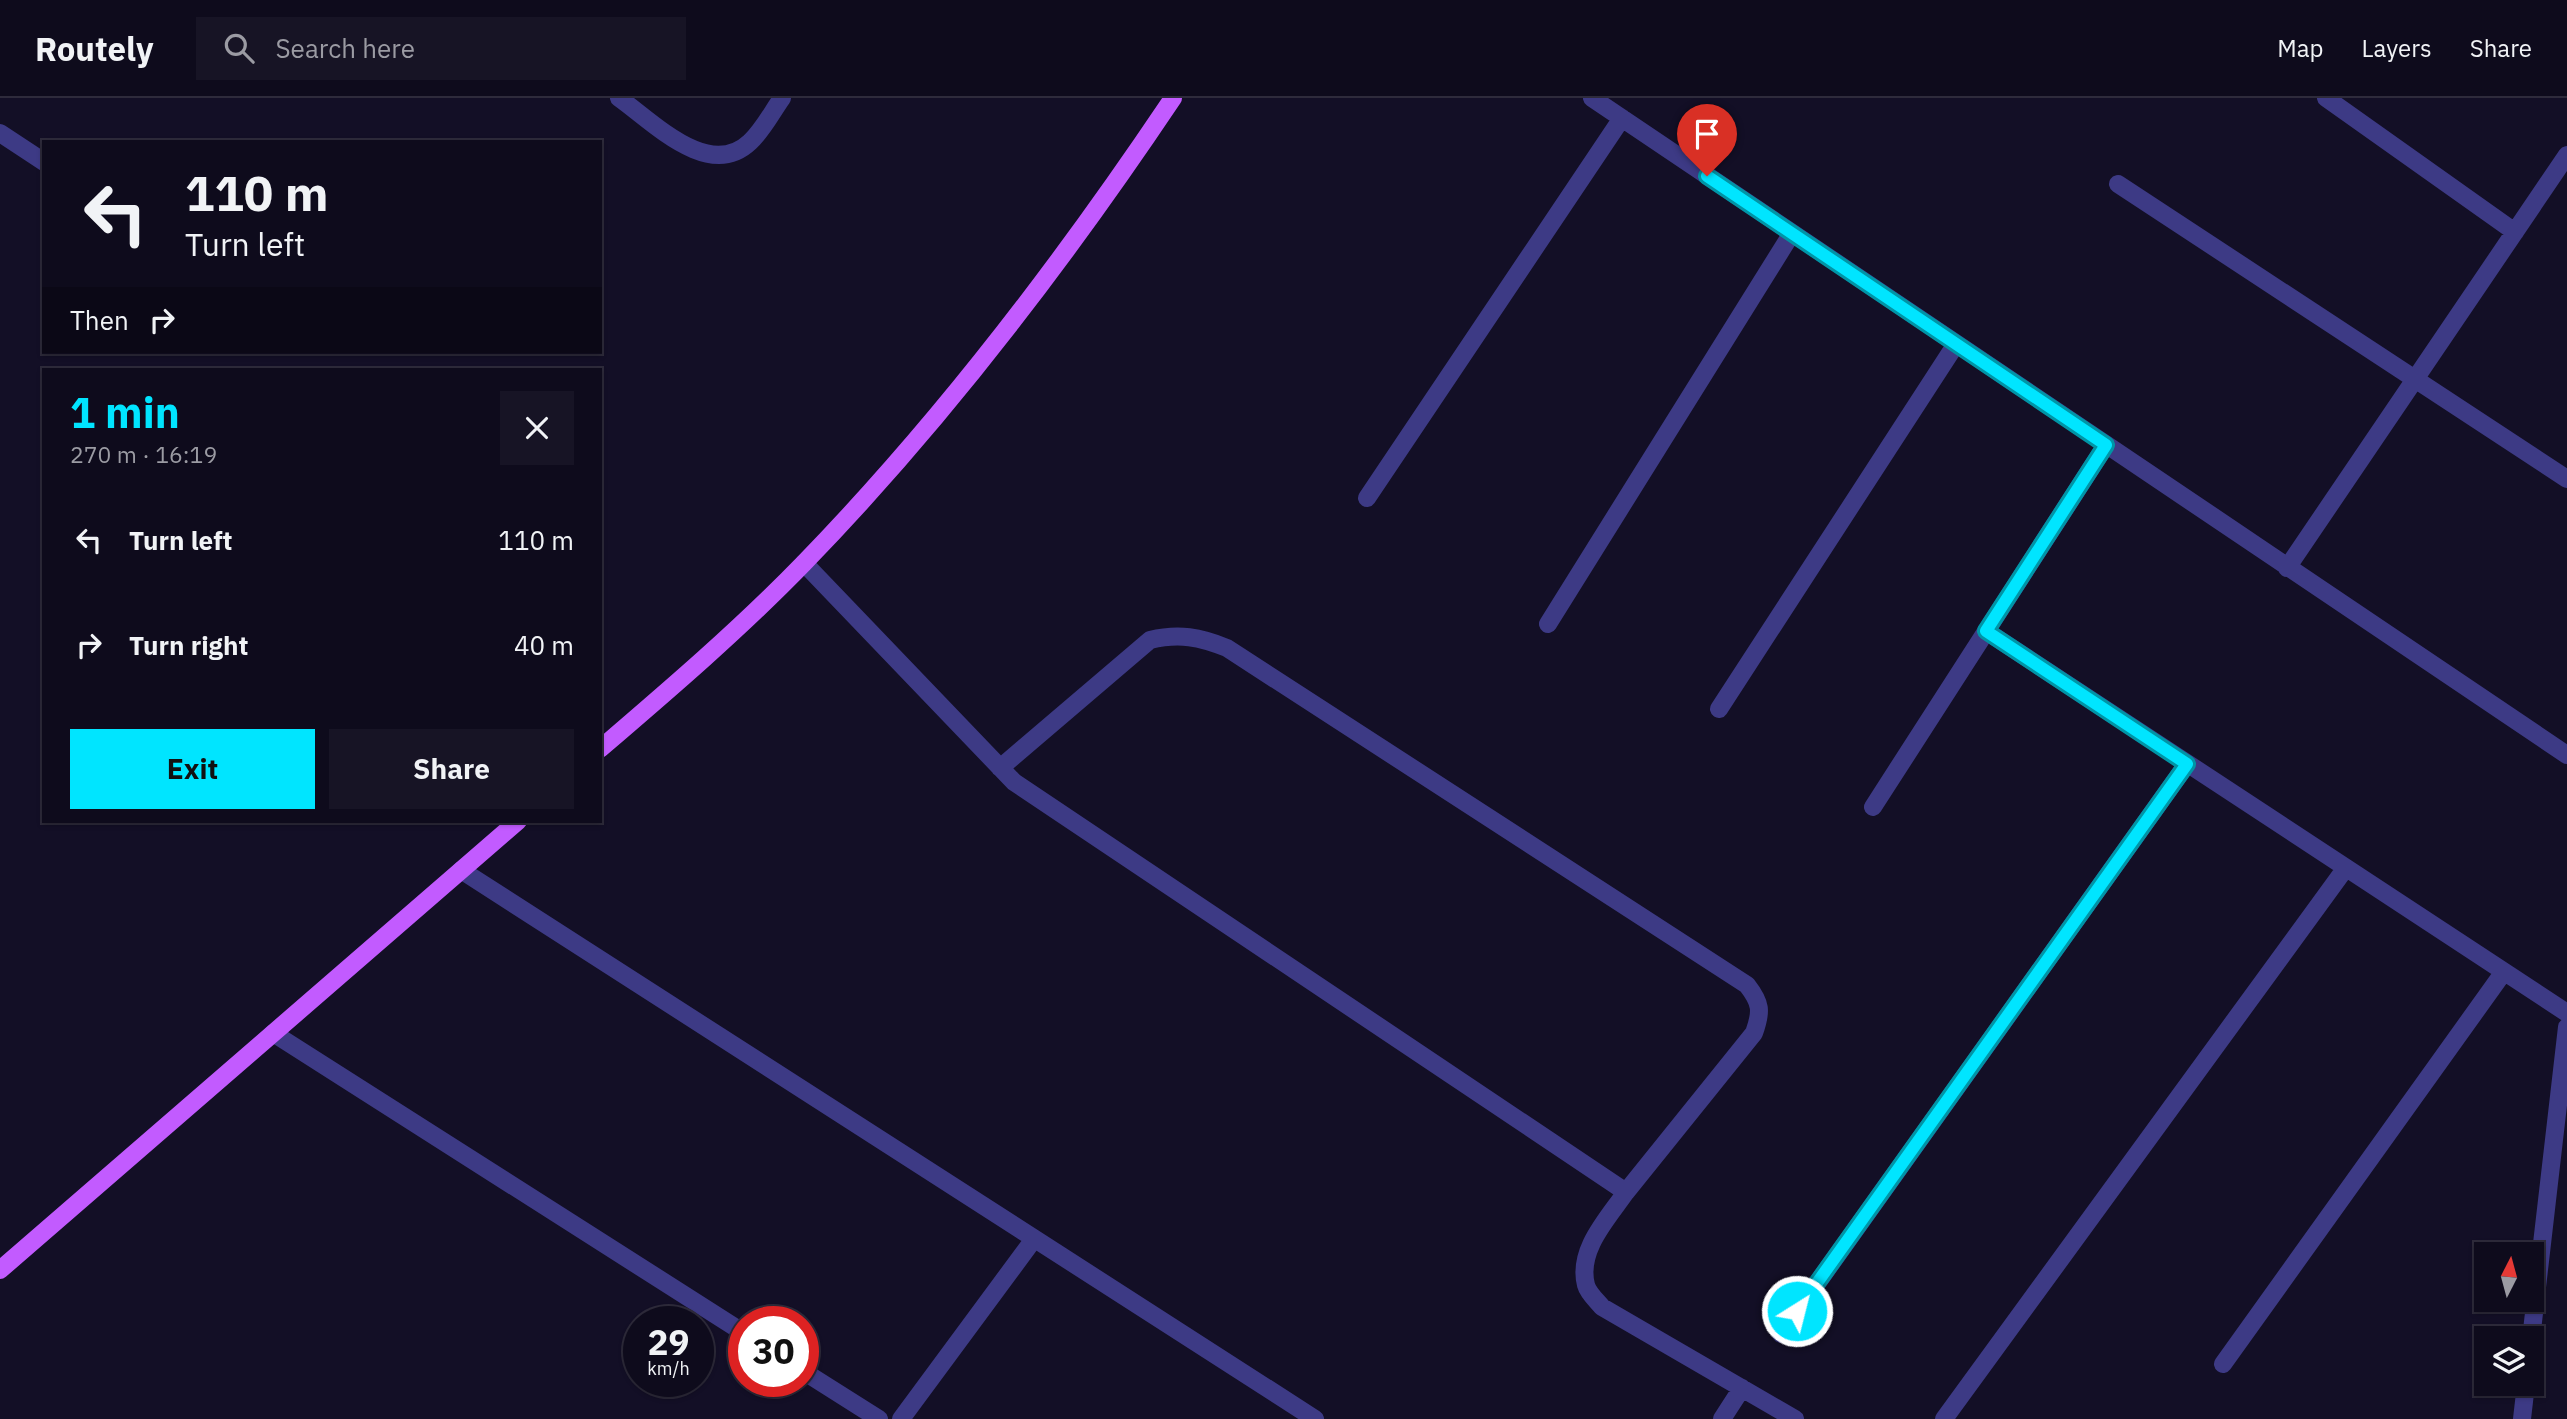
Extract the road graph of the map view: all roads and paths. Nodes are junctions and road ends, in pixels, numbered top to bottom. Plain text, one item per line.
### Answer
1 (619, 98) edge
2 (782, 98) edge
3 (1173, 98) edge
4 (1592, 98) edge
5 (2326, 98) edge
6 (1622, 118) junction
7 (0, 133) edge
8 (2567, 155) edge
9 (42, 161) edge
10 (2118, 184) dead end
11 (2515, 232) junction
12 (1792, 233) junction
13 (1955, 344) junction
14 (2416, 379) junction
15 (2106, 445) junction
16 (2567, 479) edge
17 (1367, 498) dead end
18 (804, 563) junction
19 (2287, 568) junction
20 (1548, 624) dead end
21 (1986, 631) junction
22 (1718, 709) dead end
23 (602, 747) edge
24 (2567, 755) edge
25 (2187, 764) junction
26 (1000, 768) junction
27 (1873, 807) dead end
28 (516, 823) edge
29 (2345, 869) junction
30 (461, 870) junction
31 (2502, 973) junction
32 (2567, 1013) edge
33 (2567, 1027) edge
34 (273, 1033) junction
35 (1626, 1192) junction
36 (1034, 1239) junction
37 (0, 1270) edge
38 (728, 1323) edge
39 (2532, 1326) edge
40 (1781, 1334) dead end
41 (2222, 1364) dead end
42 (819, 1381) edge
43 (1742, 1388) junction
44 (2525, 1396) edge
45 (879, 1419) edge
46 (901, 1419) edge
47 (1315, 1419) edge
48 (1722, 1419) edge
49 (1795, 1419) edge
50 (1944, 1419) edge
51 (2522, 1419) edge

1 - 2 street
3 - 18 main road
4 - 6 street
5 - 11 street
6 - 12 street
6 - 17 street
7 - 9 street
8 - 11 street
10 - 14 street
11 - 14 street
12 - 13 street
12 - 20 street
13 - 15 street
13 - 22 street
14 - 16 street
14 - 19 street
15 - 19 street
15 - 21 street
18 - 23 main road
18 - 26 street
19 - 24 street
21 - 25 street
21 - 27 street
25 - 29 street
25 - 40 street
26 - 35 street
26 - 35 street
28 - 30 main road
29 - 31 street
29 - 50 street
30 - 34 main road
30 - 36 street
31 - 32 street
31 - 41 street
33 - 39 street
34 - 37 main road
34 - 38 street
35 - 43 street
36 - 46 street
36 - 47 street
42 - 45 street
43 - 48 street
43 - 49 street
44 - 51 street

